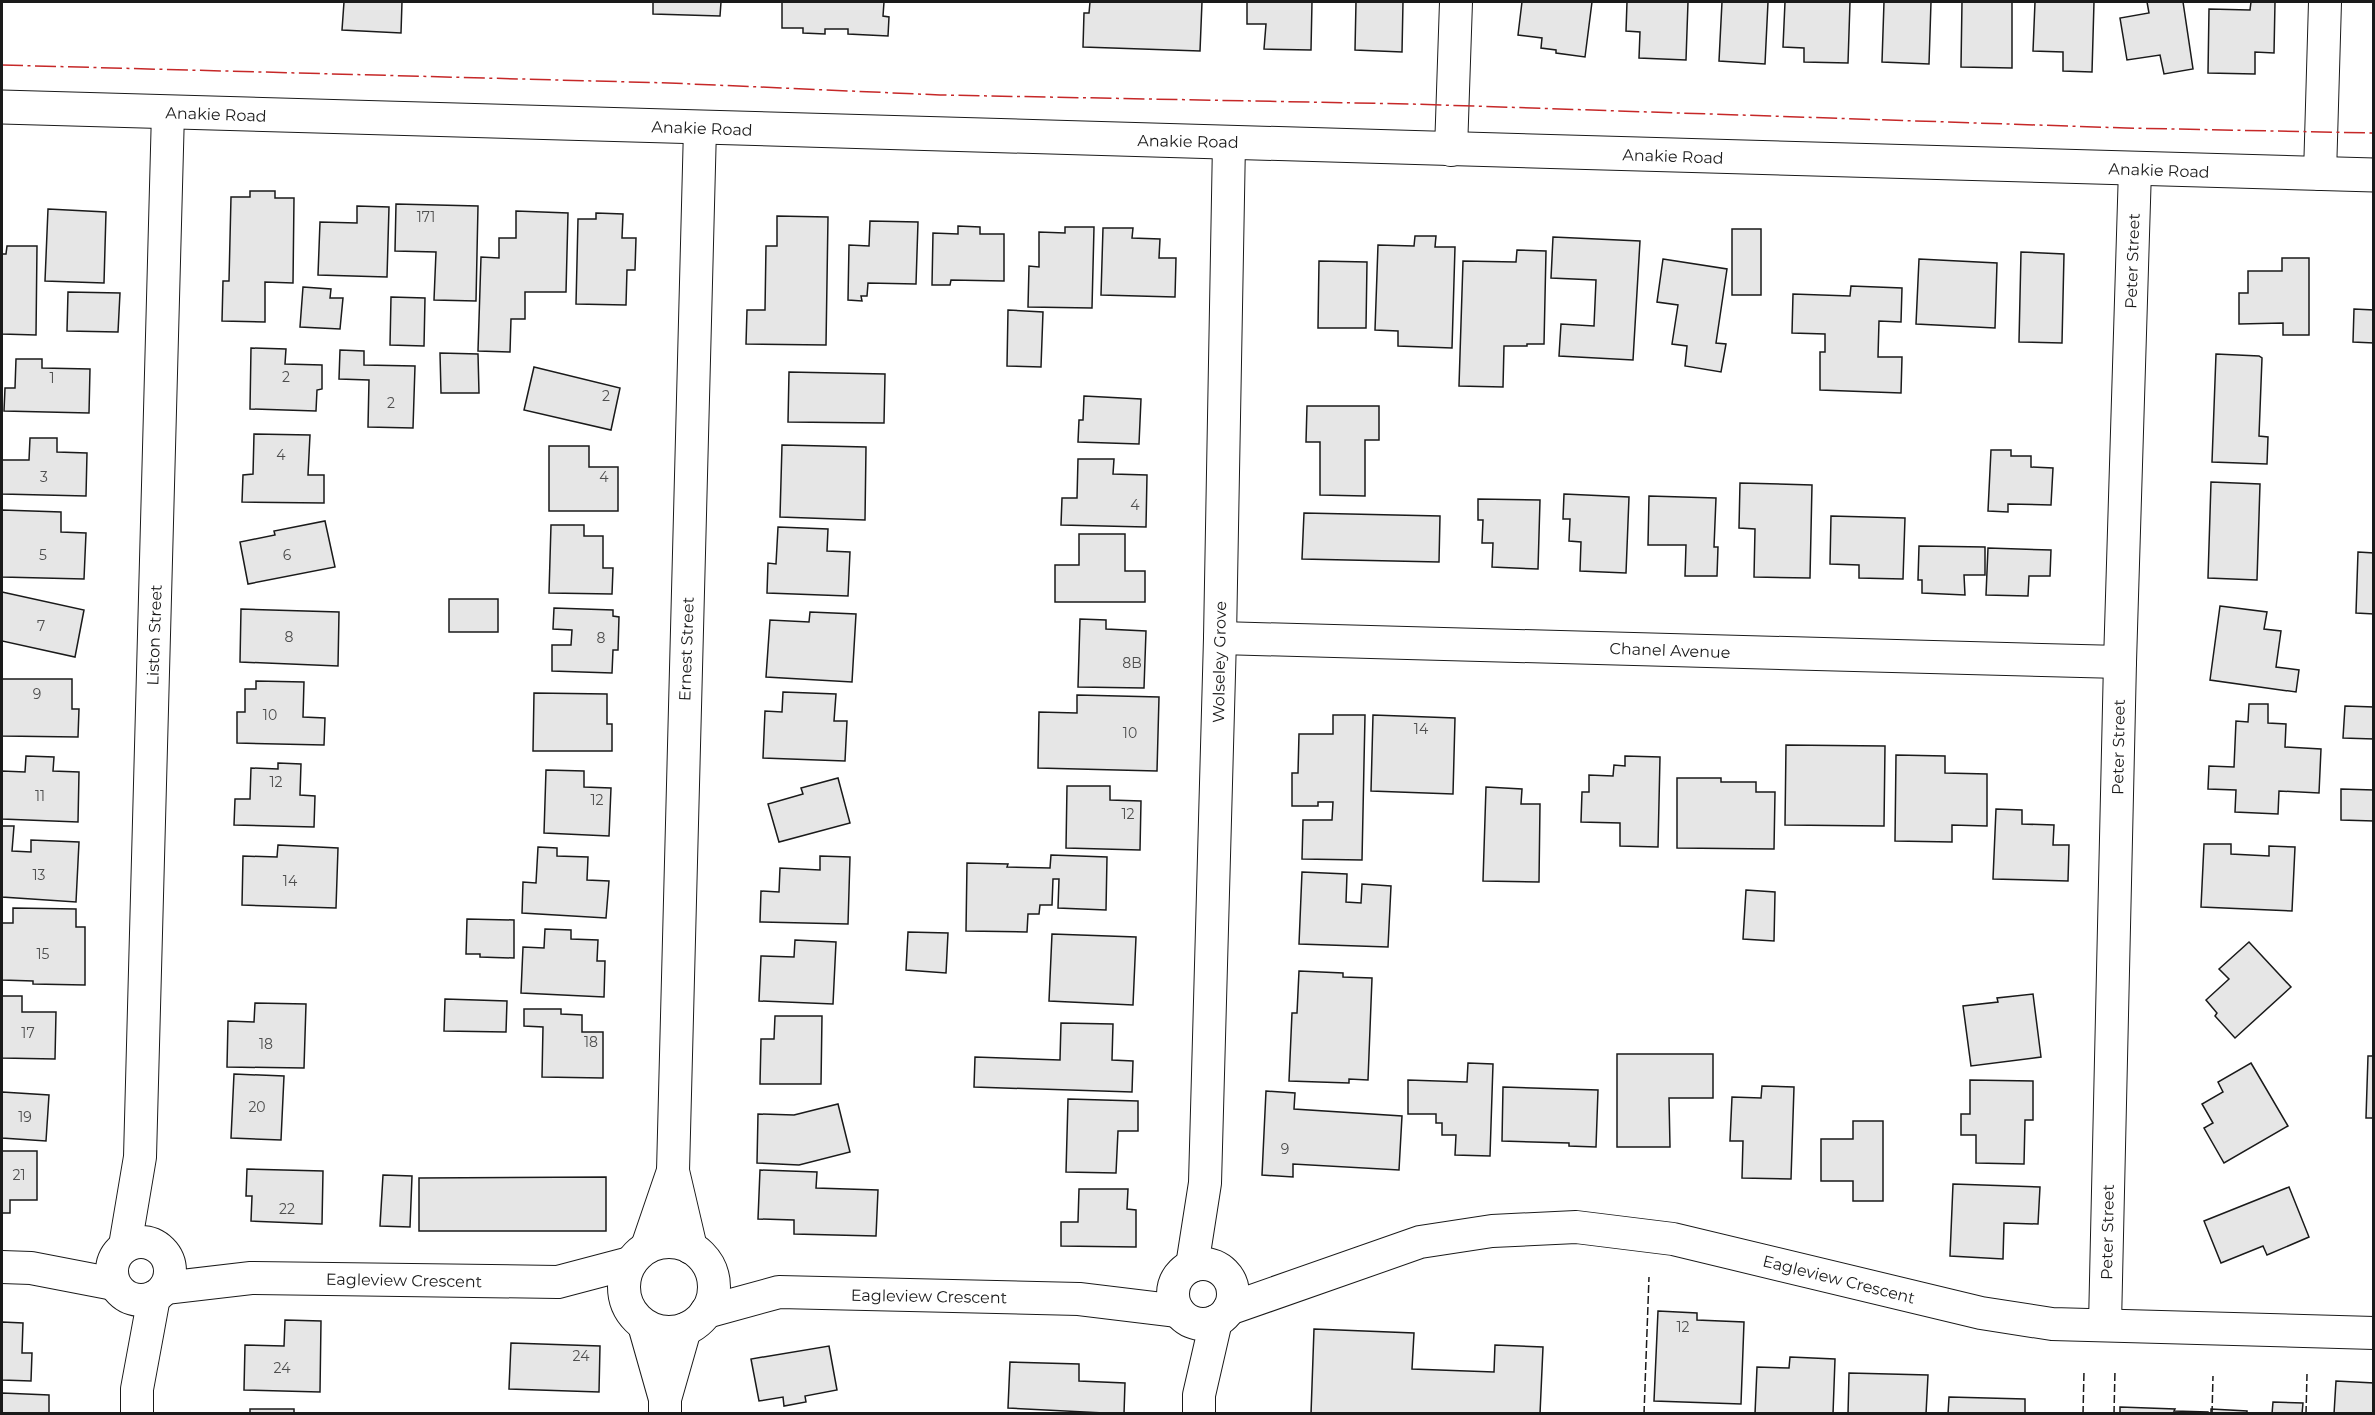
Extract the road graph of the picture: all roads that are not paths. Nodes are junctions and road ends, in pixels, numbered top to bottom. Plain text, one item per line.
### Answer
1 (1456, 2) edge
2 (2325, 2) edge
3 (2, 107) edge
4 (168, 112) junction
5 (700, 128) junction
6 (1229, 142) junction
7 (1451, 150) junction
8 (2135, 169) junction
9 (2320, 174) junction
10 (2373, 176) edge
11 (1220, 638) junction
12 (2120, 662) junction
13 (140, 1157) junction
14 (672, 1171) junction
15 (639, 1255) junction
16 (701, 1259) junction
17 (16, 1267) edge
18 (119, 1269) junction
19 (161, 1273) junction
20 (558, 1282) junction
21 (1209, 1286) junction
22 (779, 1292) junction
23 (1080, 1299) junction
24 (1181, 1314) junction
25 (636, 1315) junction
26 (696, 1320) junction
27 (2105, 1324) junction
28 (2373, 1334) edge
29 (137, 1401) edge
30 (1199, 1404) edge
31 (665, 1406) edge

1 - 7 street
2 - 9 street
3 - 4 main road, Anakie Road
4 - 5 main road, Anakie Road
4 - 13 street, Liston Street
5 - 6 main road, Anakie Road
5 - 14 street, Ernest Street
6 - 7 main road, Anakie Road
6 - 11 street, Wolseley Grove
7 - 8 main road, Anakie Road
8 - 9 main road, Anakie Road
8 - 12 street, Peter Street
9 - 10 main road, Anakie Road
11 - 12 street, Chanel Avenue
11 - 21 street, Wolseley Grove
12 - 27 street, Peter Street
13 - 18 street, Liston Street
13 - 19 street, Liston Street
14 - 15 street, Ernest Street
14 - 16 street, Ernest Street
15 - 16 street
15 - 20 street, Eagleview Crescent
15 - 25 street
16 - 22 street, Eagleview Crescent
16 - 26 street
17 - 18 street
18 - 19 street
18 - 19 street
18 - 29 street, Liston Street
19 - 20 street, Eagleview Crescent
19 - 29 street, Liston Street
20 - 25 street, Eagleview Crescent
21 - 23 street, Eagleview Crescent
21 - 24 street, Eagleview Crescent
21 - 27 street, Eagleview Crescent
21 - 30 street, Wolseley Grove
22 - 23 street, Eagleview Crescent
22 - 26 street, Eagleview Crescent
23 - 24 street, Eagleview Crescent
24 - 30 street, Wolseley Grove
25 - 26 street
25 - 31 street
26 - 31 street
27 - 28 street, Eagleview Crescent

